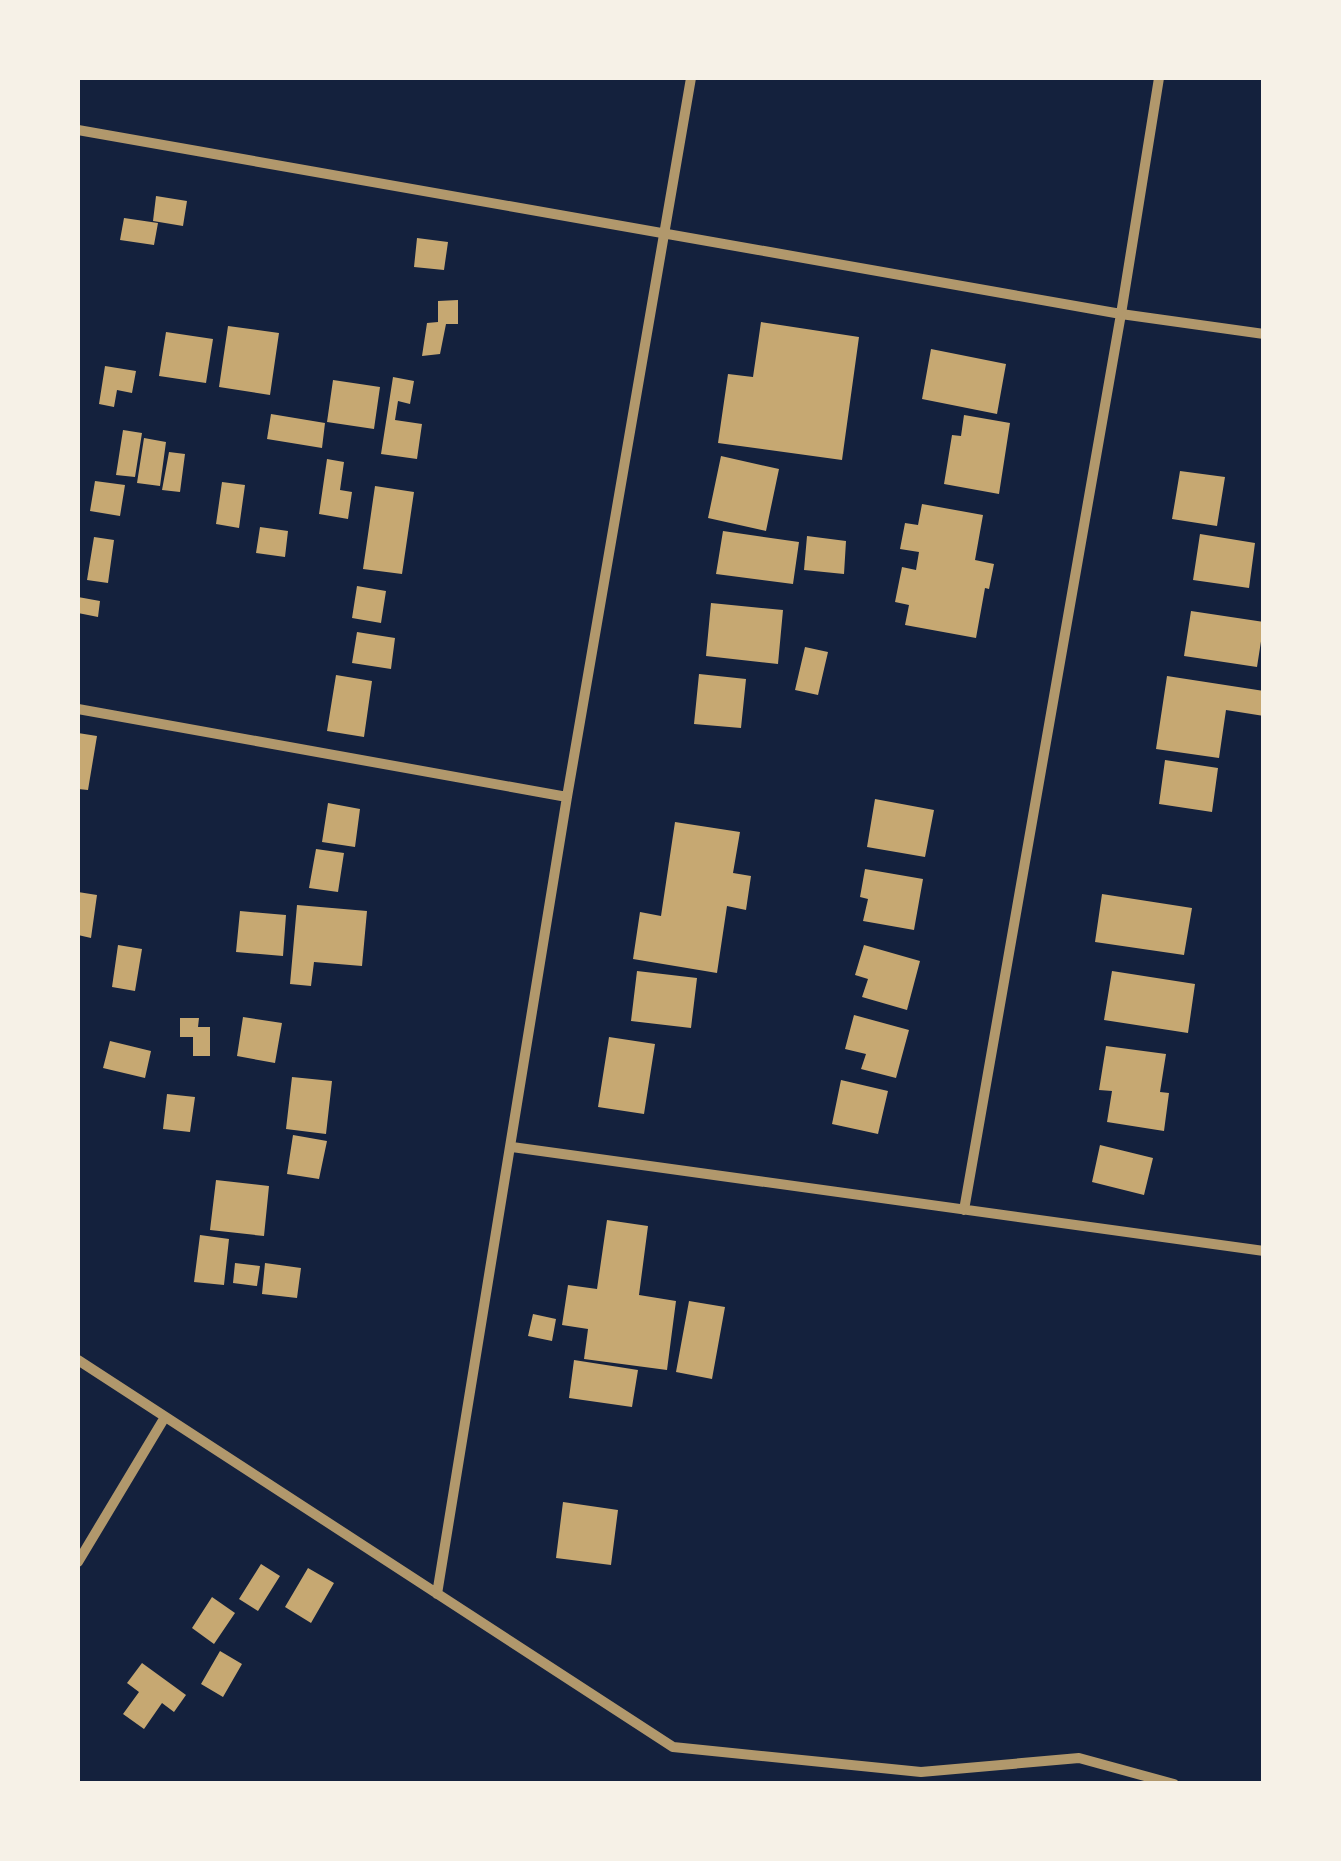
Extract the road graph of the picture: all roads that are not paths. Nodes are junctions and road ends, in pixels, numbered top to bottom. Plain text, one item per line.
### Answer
1 (691, 78) edge
2 (1159, 78) edge
3 (78, 130) edge
4 (665, 232) junction
5 (1122, 314) junction
6 (1264, 334) edge
7 (78, 708) edge
8 (567, 797) junction
9 (512, 1146) junction
10 (964, 1210) junction
11 (1264, 1251) edge
12 (78, 1360) edge
13 (164, 1416) junction
14 (78, 1562) edge
15 (437, 1594) junction
16 (1174, 1784) edge

1 - 4 street
2 - 5 street
3 - 4 street
4 - 5 street
4 - 8 street
5 - 6 street
5 - 10 street
7 - 8 street
8 - 9 street
9 - 10 street
9 - 15 street
10 - 11 street
12 - 13 street
13 - 14 street
13 - 15 street
15 - 16 street

